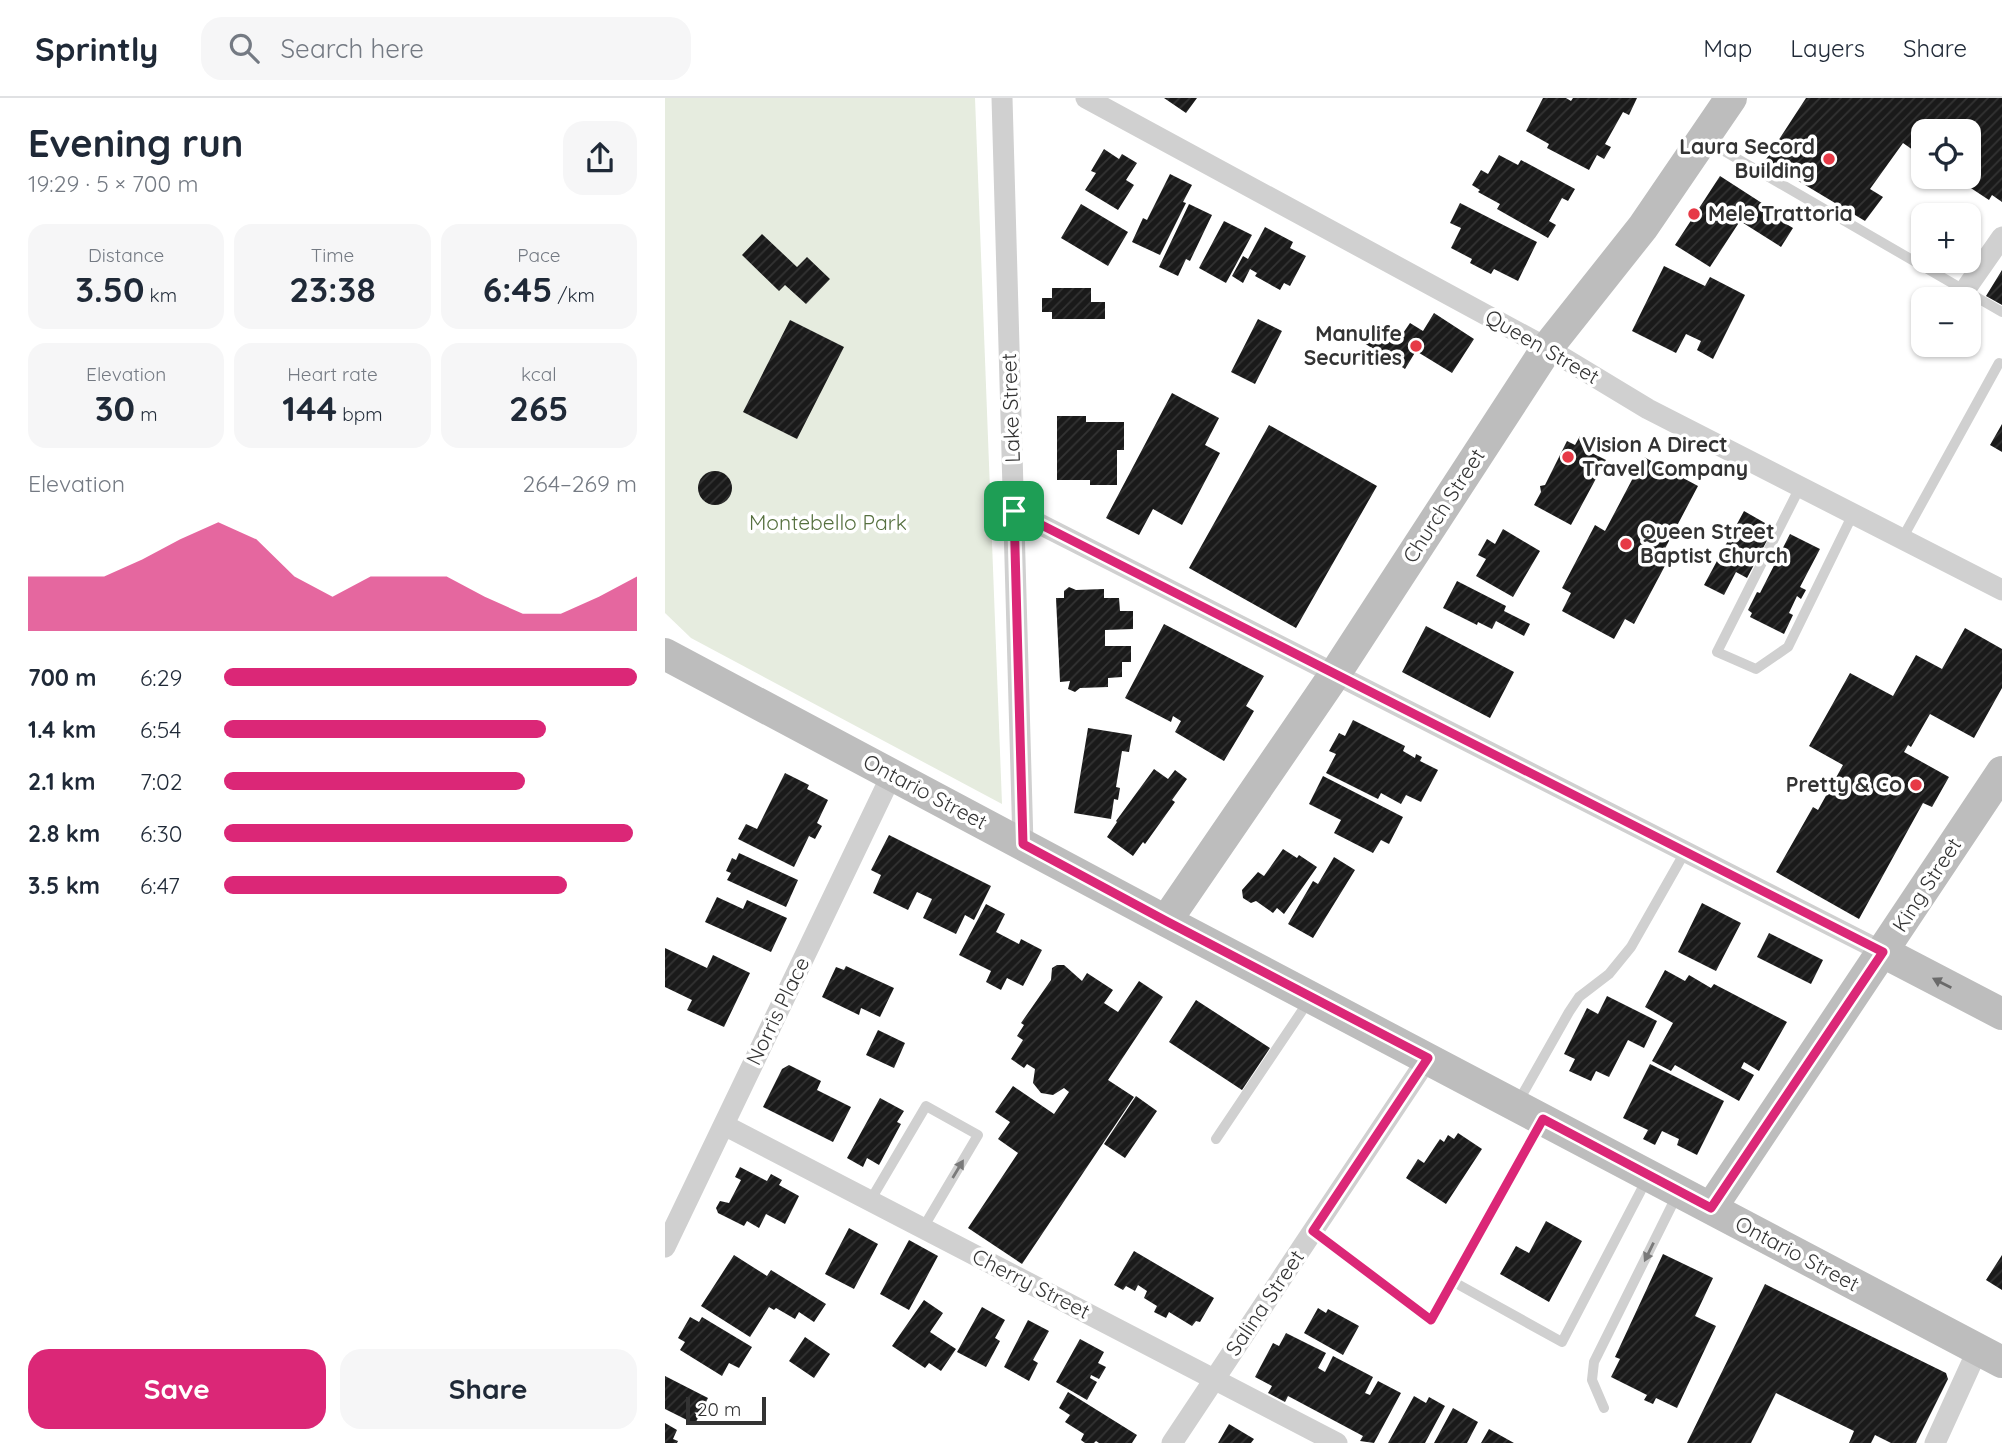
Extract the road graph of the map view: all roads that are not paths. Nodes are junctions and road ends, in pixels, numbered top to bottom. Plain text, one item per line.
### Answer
1 (1002, 98) edge
2 (1087, 98) edge
3 (1731, 98) edge
4 (1703, 139) junction
5 (2002, 237) edge
6 (1960, 287) edge
7 (1967, 287) edge
8 (1981, 300) edge
9 (2002, 312) edge
10 (1547, 348) junction
11 (1999, 363) dead end
12 (1800, 487) junction
13 (1014, 511) junction
14 (1853, 514) junction
15 (1902, 539) junction
16 (2002, 590) edge
17 (665, 654) edge
18 (1335, 674) junction
19 (2002, 772) edge
20 (892, 774) junction
21 (1023, 844) junction
22 (1685, 852) junction
23 (1166, 921) junction
24 (1883, 952) junction
25 (1311, 997) junction
26 (2002, 1014) edge
27 (1428, 1058) junction
28 (1529, 1112) junction
29 (724, 1125) junction
30 (1216, 1139) dead end
31 (1649, 1175) junction
32 (1679, 1191) junction
33 (870, 1201) junction
34 (1711, 1208) junction
35 (923, 1228) junction
36 (1313, 1231) junction
37 (665, 1247) edge
38 (1452, 1281) junction
39 (1990, 1355) edge
40 (1215, 1379) junction
41 (1604, 1408) dead end
42 (1172, 1443) edge
43 (1337, 1443) edge
44 (1935, 1443) edge

1 - 13 street, Lake Street
2 - 10 street, Queen Street
3 - 4 street, Church Street
4 - 6 lane
4 - 10 street, Church Street
5 - 7 street
8 - 9 lane
10 - 12 street, Queen Street
10 - 18 street, Church Street
11 - 15 lane
12 - 14 street, Queen Street
12 - 14 lane
13 - 18 street
13 - 21 street, Lake Street
14 - 15 street, Queen Street
15 - 16 street, Queen Street
17 - 20 street, Ontario Street
18 - 22 street
18 - 23 street, Church Street
19 - 24 street, King Street
20 - 21 street, Ontario Street
20 - 29 street, Norris Place
21 - 23 street, Ontario Street
22 - 24 street
22 - 28 lane
23 - 25 street, Ontario Street
26 -> 24 street
24 - 34 street, King Street
25 - 27 street, Ontario Street
25 - 30 lane
27 - 28 street, Ontario Street
27 - 36 street, Salina Street
28 - 31 street, Ontario Street
28 - 38 lane
29 - 33 street, Cherry Street
29 - 37 street, Norris Place
31 - 32 street, Ontario Street
31 - 38 lane
32 - 34 street, Ontario Street
32 -> 41 lane
33 - 35 street, Cherry Street
35 -> 33 lane
34 - 39 street, Ontario Street
35 - 40 street, Cherry Street
36 - 38 lane
36 - 40 street, Salina Street
39 - 44 street
40 - 42 street, Salina Street
40 - 43 street, Cherry Street

